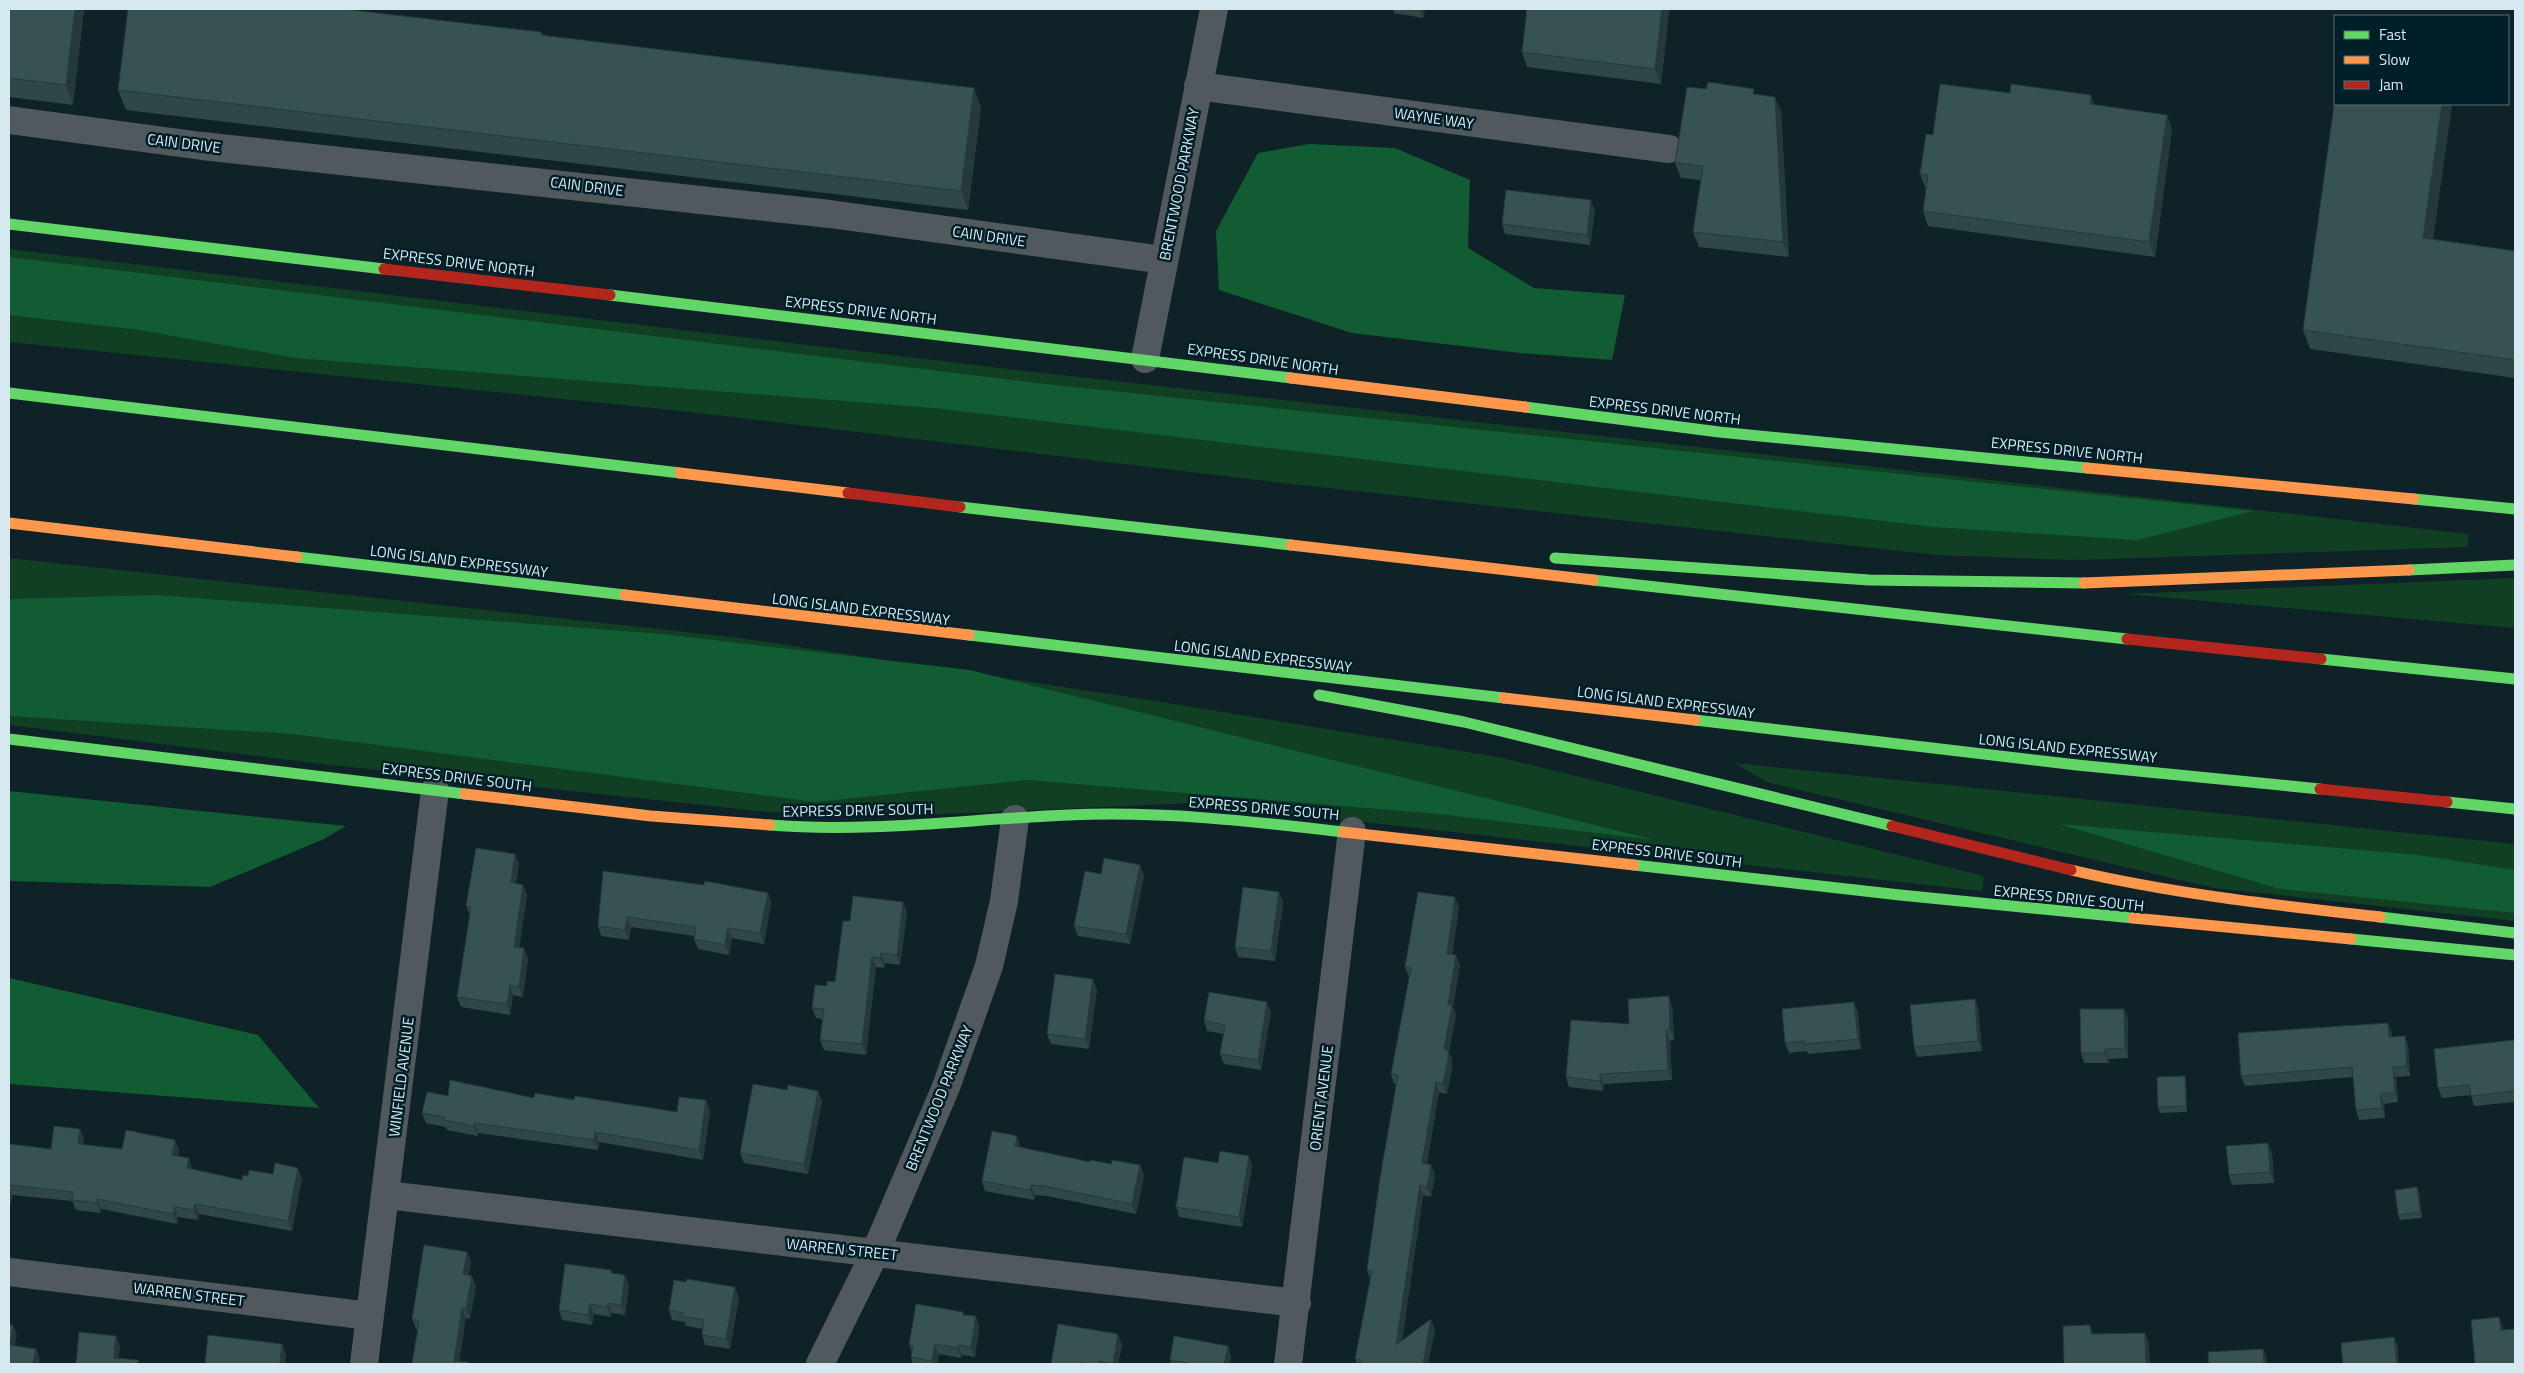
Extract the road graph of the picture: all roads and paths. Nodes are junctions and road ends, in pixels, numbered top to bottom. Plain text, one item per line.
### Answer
1 (1214, 9) edge
2 (1198, 86) junction
3 (9, 120) edge
4 (1669, 149) dead end
5 (9, 224) edge
6 (1164, 260) junction
7 (1145, 359) junction
8 (9, 394) edge
9 (2515, 509) edge
10 (9, 523) edge
11 (1166, 532) junction
12 (1443, 551) dead end
13 (1542, 557) dead end
14 (2515, 565) edge
15 (882, 627) junction
16 (1137, 667) dead end
17 (2515, 679) edge
18 (1303, 693) dead end
19 (9, 738) edge
20 (435, 790) junction
21 (2515, 809) edge
22 (1015, 819) junction
23 (1352, 832) junction
24 (2515, 933) edge
25 (2515, 955) edge
26 (387, 1195) junction
27 (875, 1253) junction
28 (9, 1272) edge
29 (1296, 1303) junction
30 (370, 1316) junction
31 (364, 1364) edge
32 (820, 1364) edge
33 (1288, 1364) edge

1 - 2 street, BRENTWOOD PARKWAY
2 - 4 street, WAYNE WAY
2 - 6 street, BRENTWOOD PARKWAY
3 - 6 street, CAIN DRIVE
5 - 7 main road, EXPRESS DRIVE NORTH
6 - 7 street, BRENTWOOD PARKWAY
7 - 9 main road, EXPRESS DRIVE NORTH
8 - 11 main road
10 - 15 main road, LONG ISLAND EXPRESSWAY
11 - 12 main road
11 - 17 main road
13 - 14 main road
15 - 16 main road
15 - 21 main road, LONG ISLAND EXPRESSWAY
18 - 24 main road
19 - 20 main road, EXPRESS DRIVE SOUTH
20 - 22 main road, EXPRESS DRIVE SOUTH
20 - 26 street, WINFIELD AVENUE
22 - 23 main road, EXPRESS DRIVE SOUTH
22 - 27 street, BRENTWOOD PARKWAY
23 - 25 main road, EXPRESS DRIVE SOUTH
23 - 29 street, ORIENT AVENUE
26 - 27 street, WARREN STREET
26 - 30 street, WINFIELD AVENUE
27 - 29 street, WARREN STREET
27 - 32 street, BRENTWOOD PARKWAY
28 - 30 street, WARREN STREET
29 - 33 street, ORIENT AVENUE
30 - 31 street, WINFIELD AVENUE

